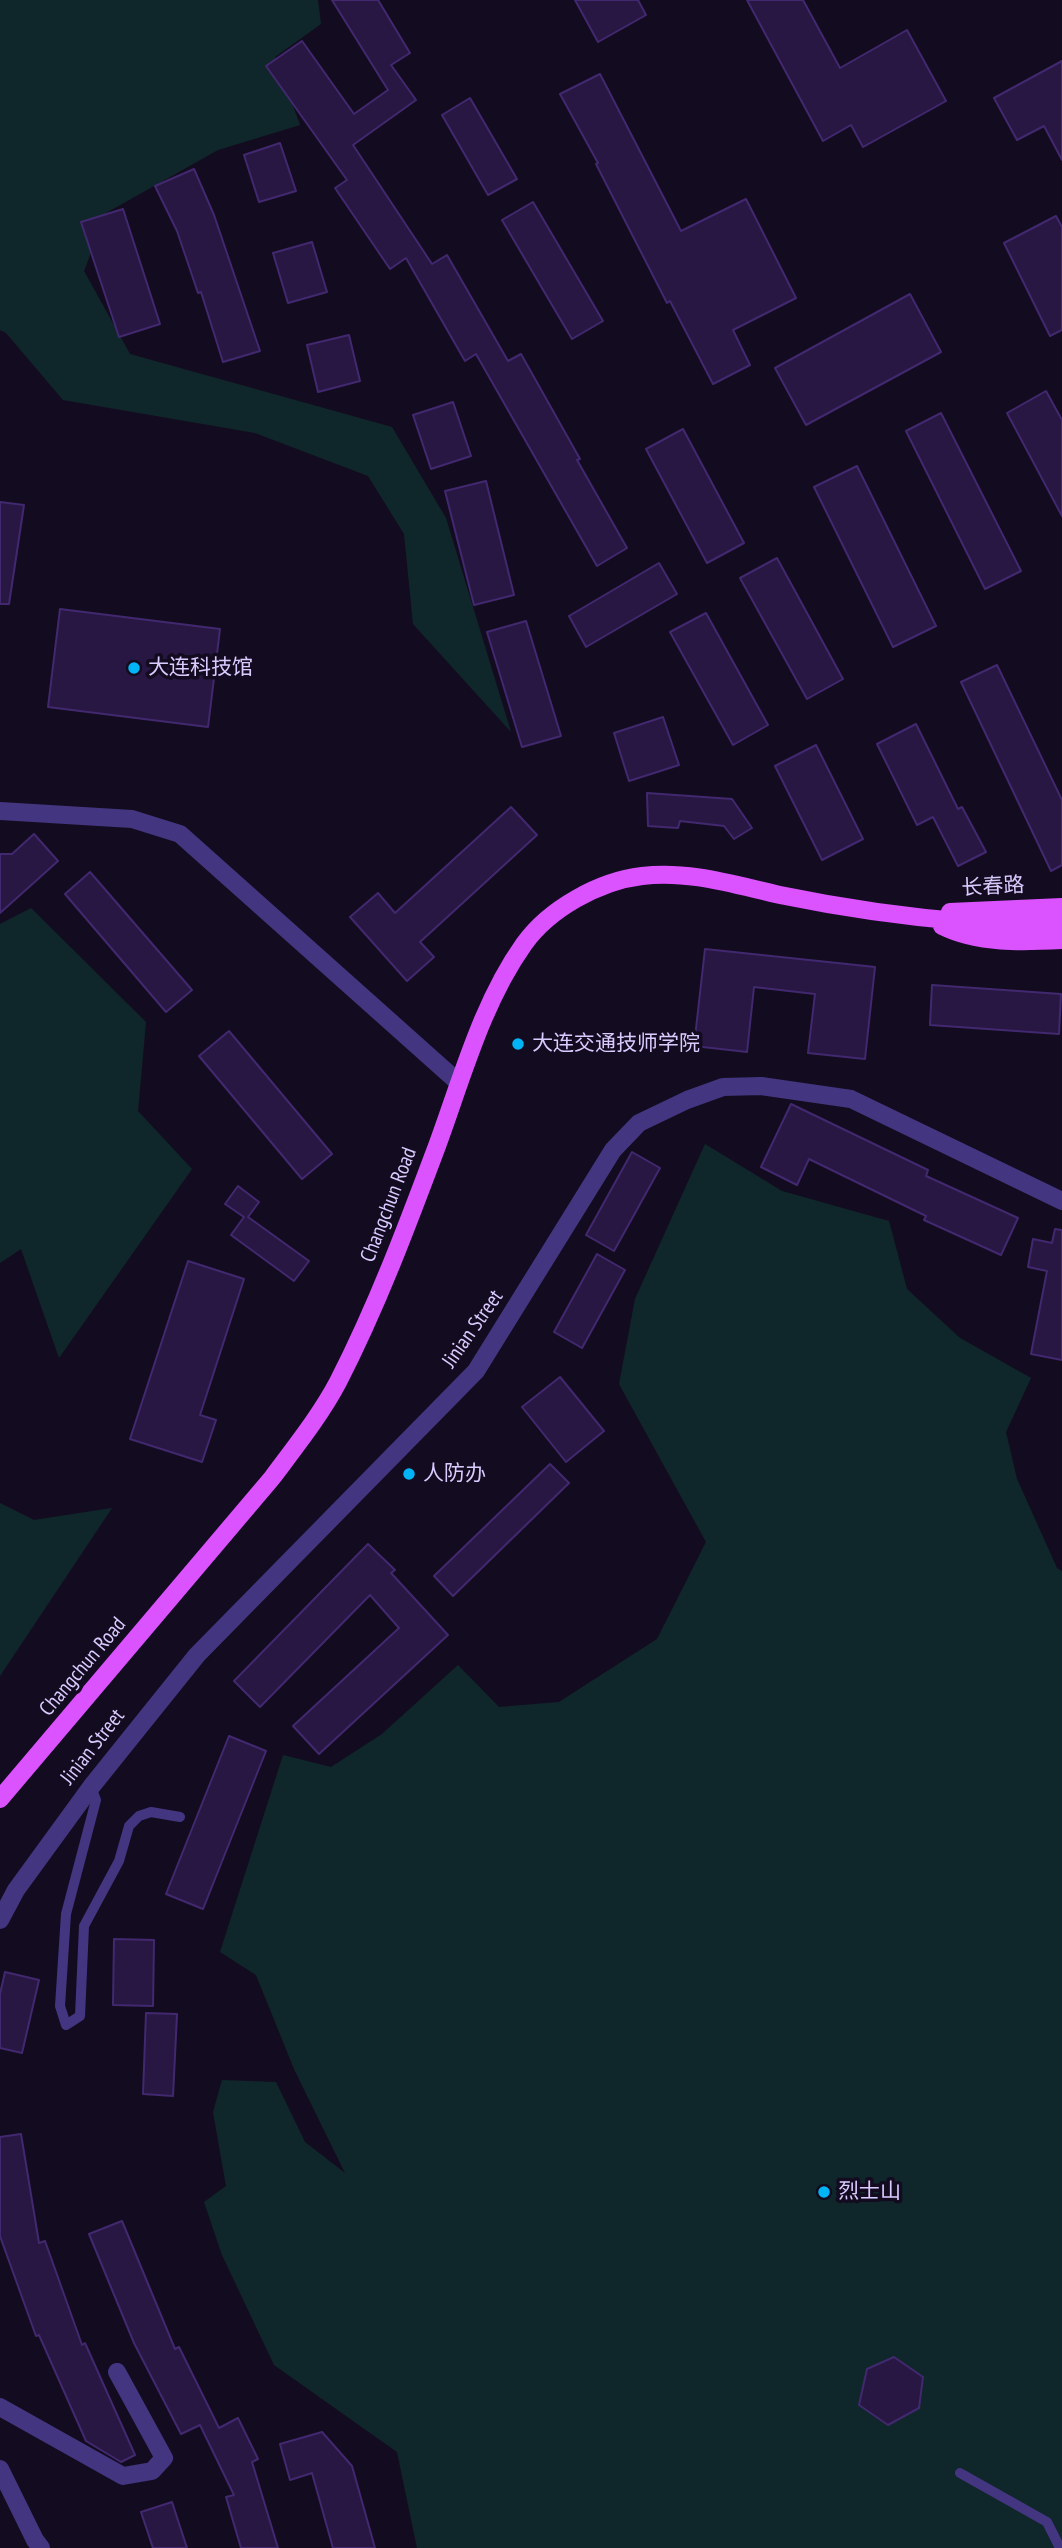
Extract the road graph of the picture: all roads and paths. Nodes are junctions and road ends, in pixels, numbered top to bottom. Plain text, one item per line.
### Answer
1 (0, 811) edge
2 (1062, 906) edge
3 (926, 919) junction
4 (1062, 923) edge
5 (1062, 940) edge
6 (459, 1083) junction
7 (1062, 1201) edge
8 (90, 1787) junction
9 (0, 1799) edge
10 (180, 1817) dead end
11 (0, 1920) edge
12 (117, 2372) dead end
13 (0, 2407) edge
14 (0, 2469) edge
15 (960, 2473) dead end
16 (41, 2548) edge
17 (1060, 2548) edge

1 - 6 street
2 - 3 main road, 长春路
3 - 4 main road, Changchun Road
3 - 5 main road, Changchun Road
3 - 6 main road, Changchun Road
6 - 9 main road, Changchun Road
7 - 8 street, Jinian Street
8 - 10 lane
8 - 11 street, Jinian Street
12 - 13 street
14 - 16 street
15 - 17 lane

